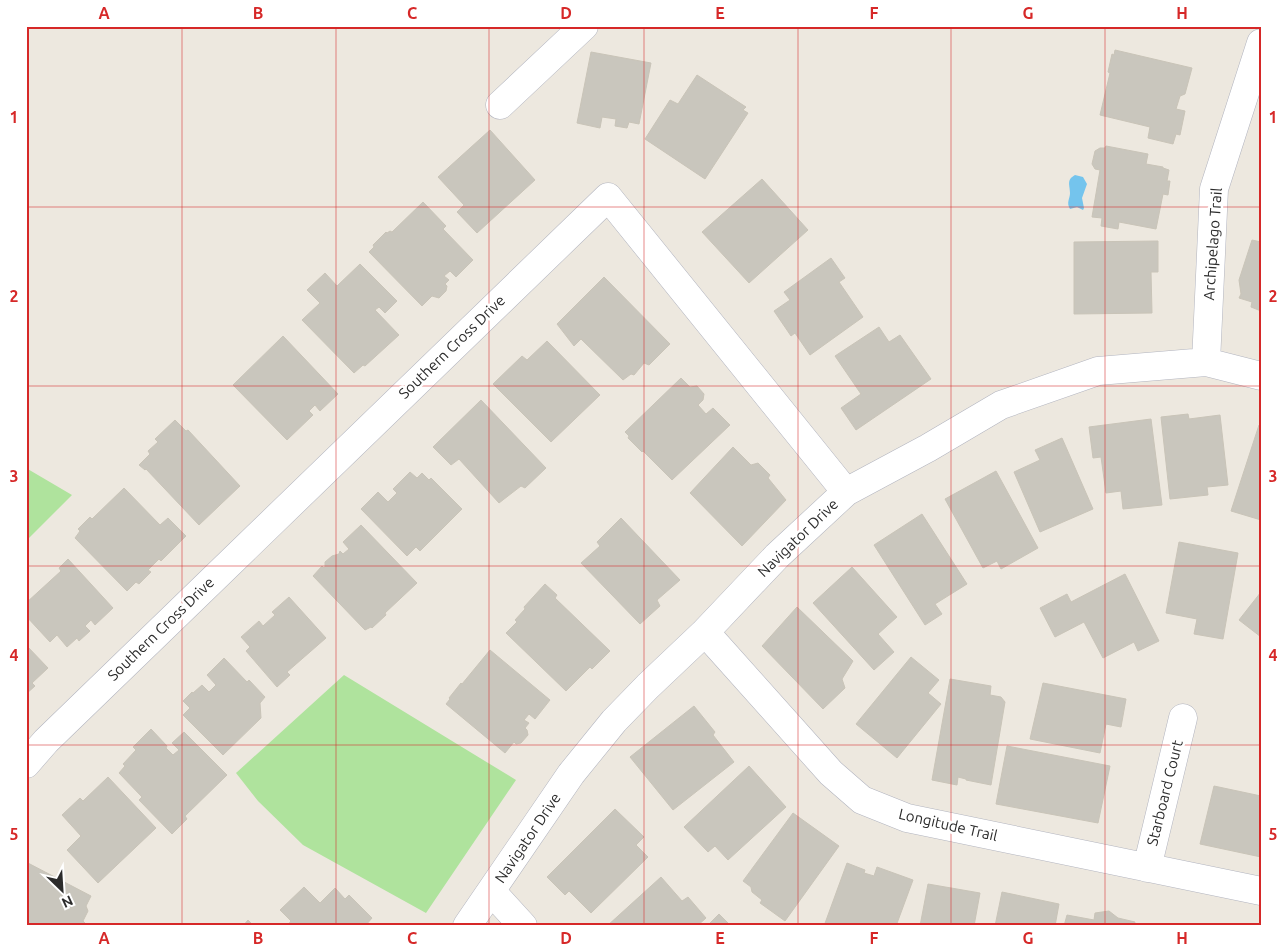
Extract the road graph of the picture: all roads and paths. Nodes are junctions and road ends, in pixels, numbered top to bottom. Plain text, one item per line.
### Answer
1 (584, 26) edge
2 (1261, 43) edge
3 (500, 104) dead end
4 (1206, 362) junction
5 (1261, 376) edge
6 (846, 492) junction
7 (705, 632) junction
8 (1183, 718) dead end
9 (26, 764) edge
10 (1147, 868) junction
11 (491, 891) junction
12 (1261, 891) edge
13 (467, 926) edge
14 (523, 926) edge

1 - 3 street
2 - 4 street, Archipelago Trail
4 - 5 street, Navigator Drive
4 - 6 street, Navigator Drive
6 - 7 street, Navigator Drive
6 - 9 street, Southern Cross Drive
7 - 10 street, Longitude Trail
7 - 11 street, Navigator Drive
8 - 10 street, Starboard Court
10 - 12 street, Longitude Trail
11 - 13 street, Navigator Drive
11 - 14 street

